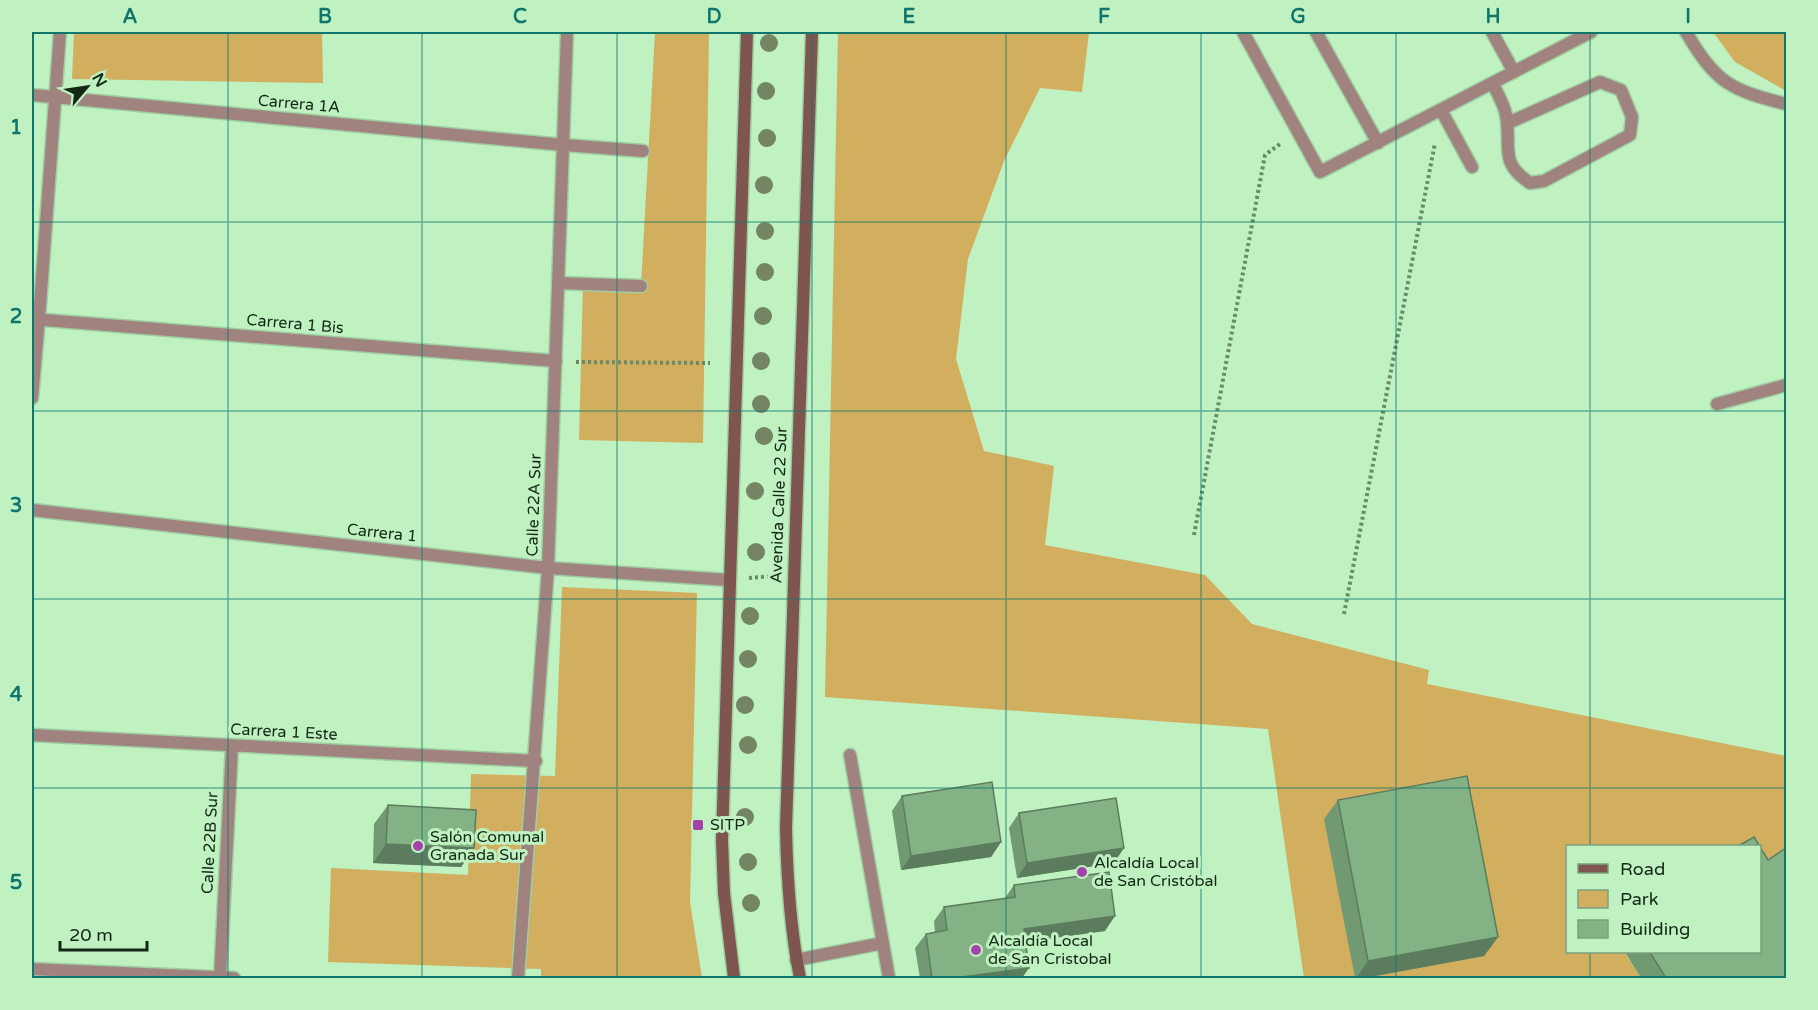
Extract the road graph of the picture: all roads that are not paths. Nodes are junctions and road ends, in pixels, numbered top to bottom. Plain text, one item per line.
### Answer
1 (60, 32) edge
2 (567, 32) edge
3 (747, 32) edge
4 (812, 32) edge
5 (1244, 32) edge
6 (1316, 32) edge
7 (1492, 32) edge
8 (1591, 32) edge
9 (1686, 32) edge
10 (1514, 72) junction
11 (1493, 84) junction
12 (32, 95) edge
13 (56, 97) junction
14 (1786, 104) edge
15 (1441, 110) junction
16 (1508, 123) junction
17 (1378, 143) junction
18 (564, 145) junction
19 (643, 151) dead end
20 (1472, 167) dead end
21 (559, 283) junction
22 (641, 286) dead end
23 (35, 319) edge
24 (556, 362) junction
25 (1786, 385) edge
26 (32, 398) edge
27 (1717, 404) dead end
28 (32, 510) edge
29 (548, 568) junction
30 (729, 580) junction
31 (32, 735) edge
32 (232, 746) junction
33 (850, 755) dead end
34 (536, 761) junction
35 (883, 943) junction
36 (796, 960) junction
37 (32, 969) edge
38 (220, 978) edge
39 (234, 978) edge
40 (518, 978) edge
41 (734, 978) edge
42 (800, 978) edge
43 (889, 978) edge

1 - 13 street
2 - 18 street, Calle 22A Sur
3 - 30 main road
4 - 36 main road, Avenida Calle 22 Sur
5 - 17 street
6 - 17 street
7 - 10 street
8 - 10 street
9 - 14 street
10 - 11 street
11 - 15 street
11 - 16 street
12 - 13 street, Carrera 1A
13 - 18 street, Carrera 1A
13 - 23 street
15 - 17 street
15 - 20 street
16 - 16 street
18 - 19 street, Carrera 1A
18 - 21 street, Calle 22A Sur
21 - 22 street
21 - 24 street, Calle 22A Sur
23 - 24 street, Carrera 1 Bis
23 - 26 street
24 - 29 street, Calle 22A Sur
25 - 27 street
28 - 29 street, Carrera 1
29 - 30 street, Carrera 1
29 - 34 street, Calle 22A Sur
30 - 41 main road
31 - 32 street, Carrera 1 Este
32 - 34 street, Carrera 1 Este
32 - 38 street, Calle 22B Sur
33 - 35 street
34 - 40 street, Calle 22A Sur
35 - 36 street
35 - 43 street
36 - 42 main road, Avenida Calle 22 Sur
37 - 38 street
38 - 39 street

